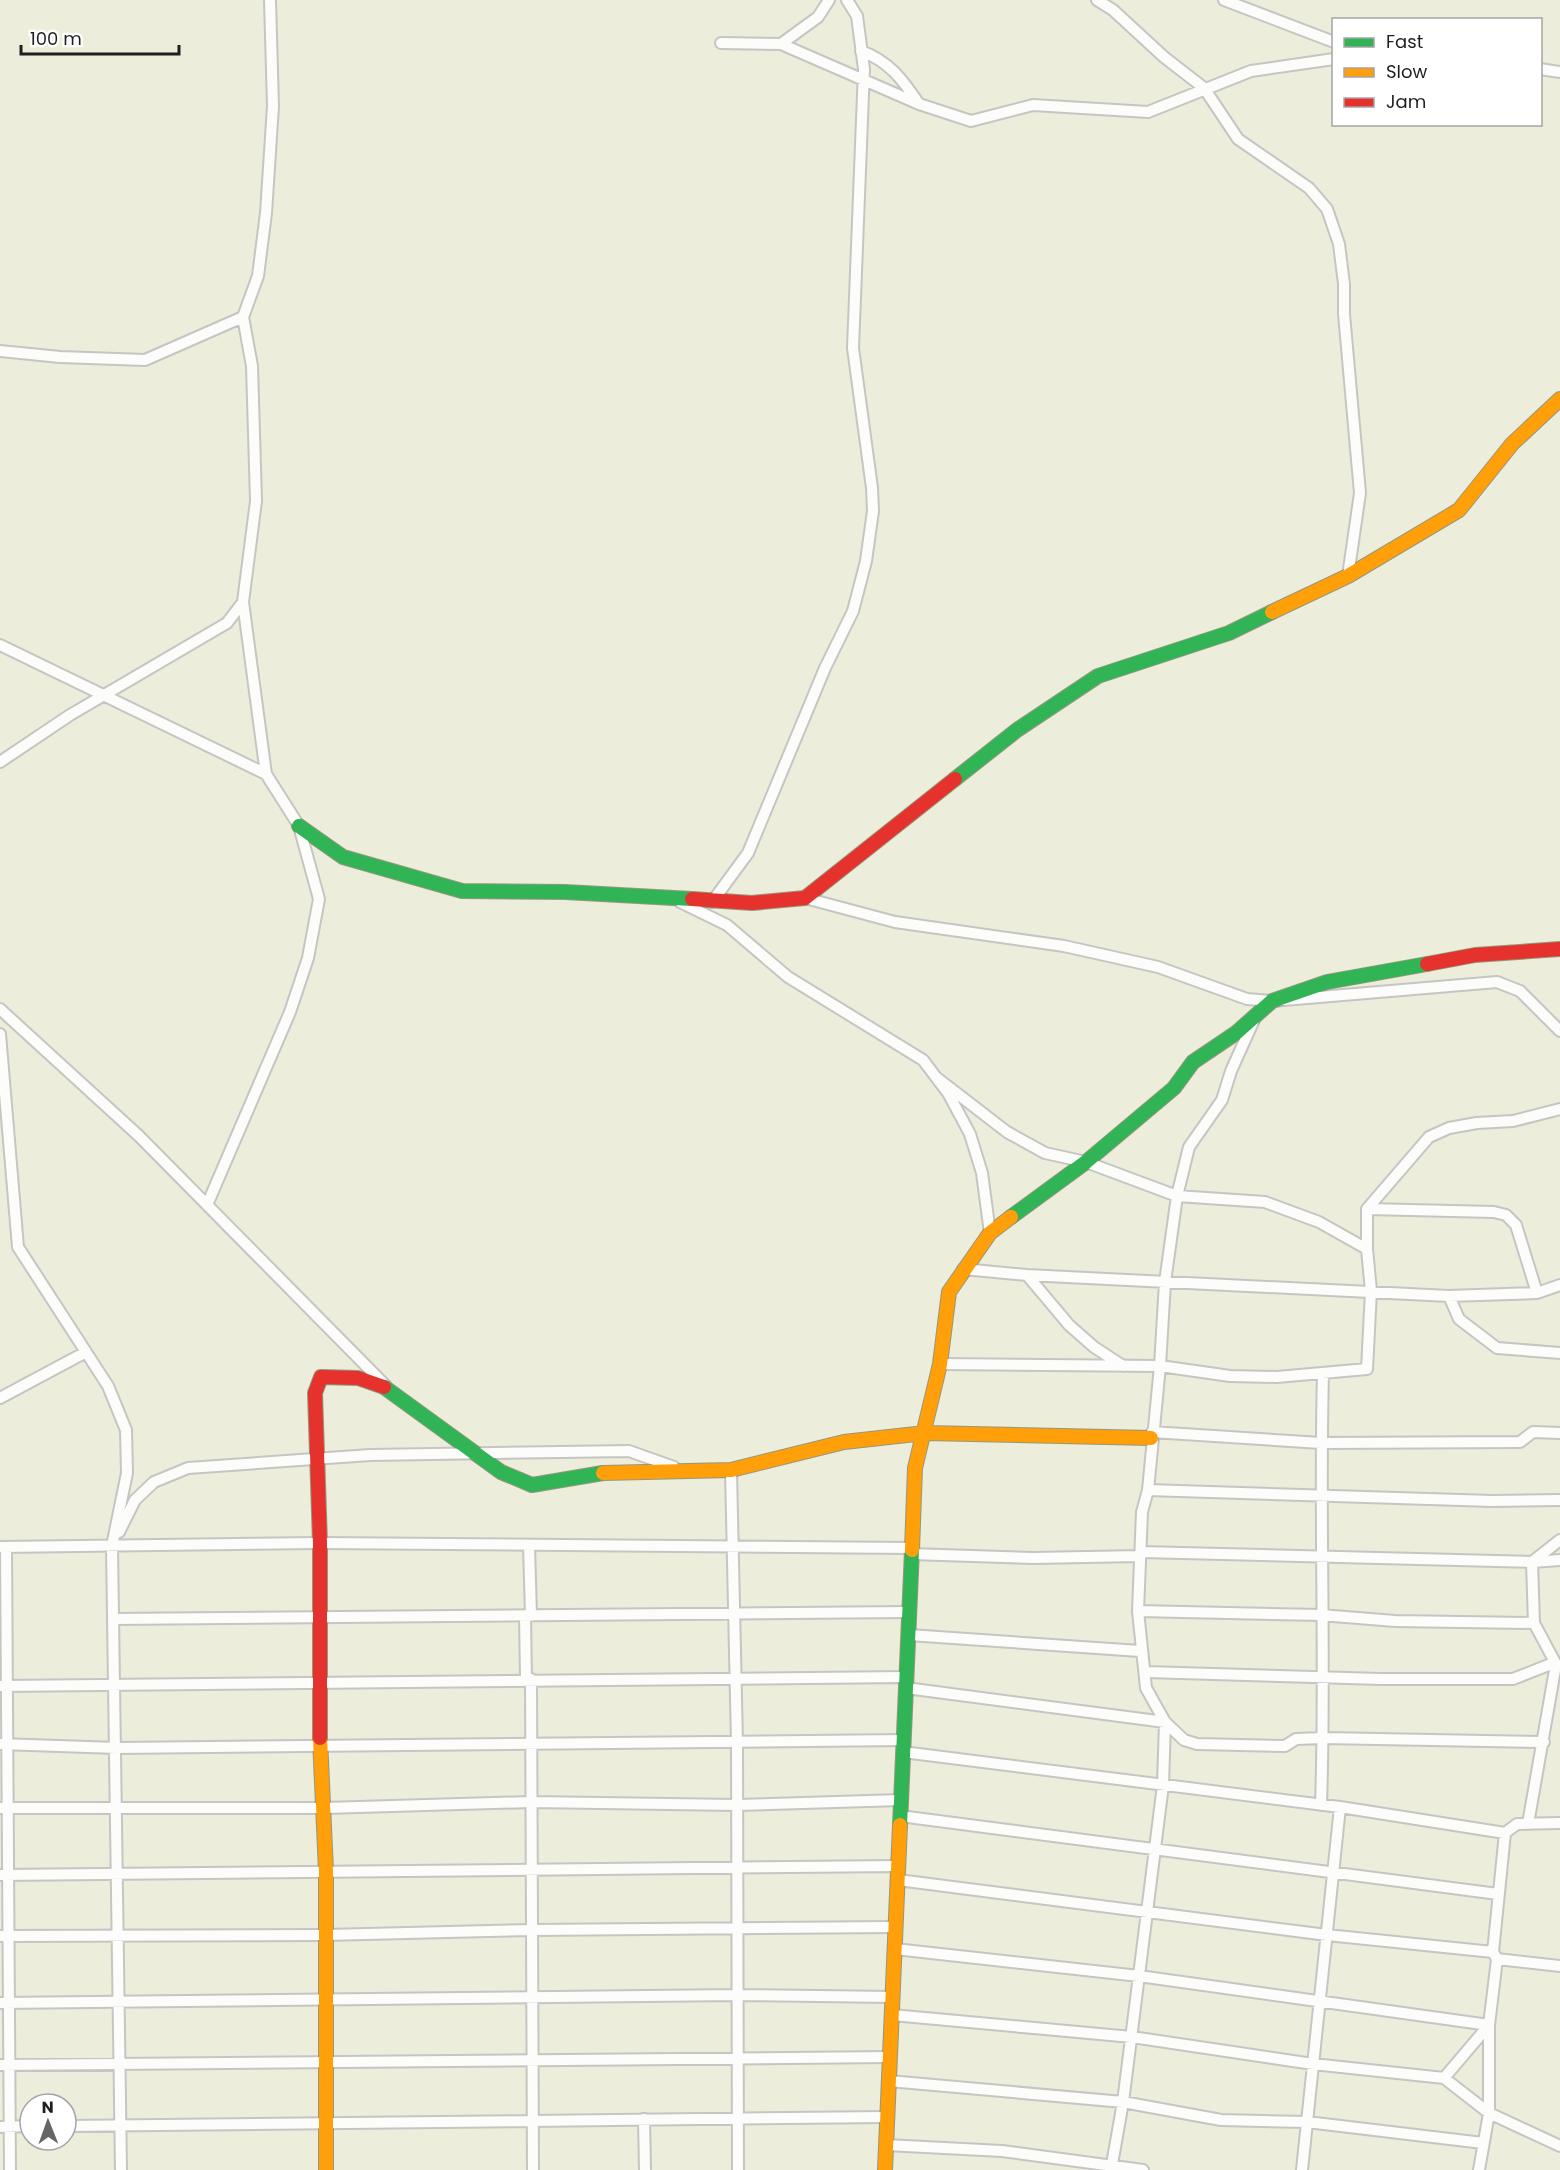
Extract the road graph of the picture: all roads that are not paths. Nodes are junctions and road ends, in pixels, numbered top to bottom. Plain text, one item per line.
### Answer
1 (270, 0) edge
2 (829, 0) edge
3 (847, 0) edge
4 (1097, 0) edge
5 (1224, 0) edge
6 (1332, 41) edge
7 (721, 43) dead end
8 (781, 44) junction
9 (861, 51) junction
10 (1332, 59) edge
11 (1542, 69) edge
12 (1560, 72) edge
13 (863, 79) junction
14 (1204, 88) junction
15 (919, 104) junction
16 (243, 316) junction
17 (0, 351) edge
18 (1560, 399) edge
19 (1348, 576) junction
20 (243, 602) junction
21 (0, 645) edge
22 (102, 696) junction
23 (0, 762) edge
24 (267, 774) junction
25 (299, 826) junction
26 (805, 898) junction
27 (677, 900) junction
28 (712, 902) junction
29 (1560, 949) edge
30 (1272, 1001) junction
31 (0, 1009) edge
32 (1255, 1017) junction
33 (1560, 1032) edge
34 (0, 1034) edge
35 (937, 1078) junction
36 (1560, 1108) edge
37 (1086, 1162) junction
38 (1177, 1196) junction
39 (207, 1205) junction
40 (1367, 1209) junction
41 (990, 1233) junction
42 (1367, 1249) junction
43 (963, 1269) junction
44 (1027, 1275) junction
45 (1165, 1282) junction
46 (1560, 1285) edge
47 (1371, 1291) junction
48 (1538, 1293) junction
49 (1449, 1296) junction
50 (86, 1352) junction
51 (1560, 1353) edge
52 (940, 1364) junction
53 (1123, 1366) junction
54 (1160, 1366) junction
55 (1323, 1374) junction
56 (389, 1389) junction
57 (0, 1398) edge
58 (1560, 1432) edge
59 (926, 1433) junction
60 (1151, 1435) junction
61 (1321, 1443) junction
62 (476, 1453) junction
63 (317, 1458) junction
64 (687, 1470) junction
65 (731, 1470) junction
66 (1148, 1490) junction
67 (1320, 1495) junction
68 (1560, 1500) edge
69 (1560, 1540) edge
70 (320, 1544) junction
71 (529, 1545) junction
72 (732, 1545) junction
73 (112, 1546) junction
74 (3, 1547) edge
75 (911, 1551) junction
76 (1140, 1554) junction
77 (1321, 1557) junction
78 (1560, 1560) edge
79 (1532, 1562) junction
80 (1138, 1611) junction
81 (734, 1612) junction
82 (909, 1612) junction
83 (1321, 1615) junction
84 (320, 1616) junction
85 (528, 1616) junction
86 (113, 1619) junction
87 (4, 1620) edge
88 (1534, 1623) junction
89 (909, 1635) junction
90 (1140, 1651) junction
91 (1558, 1664) edge
92 (1146, 1672) junction
93 (734, 1677) junction
94 (1323, 1677) junction
95 (529, 1679) junction
96 (321, 1682) junction
97 (906, 1683) junction
98 (114, 1684) junction
99 (4, 1685) edge
100 (1165, 1722) junction
101 (1547, 1725) junction
102 (1560, 1725) edge
103 (1323, 1738) junction
104 (1544, 1742) junction
105 (737, 1743) junction
106 (4, 1744) edge
107 (320, 1744) junction
108 (531, 1744) junction
109 (903, 1746) junction
110 (117, 1748) junction
111 (1163, 1785) junction
112 (901, 1800) junction
113 (531, 1802) junction
114 (736, 1805) junction
115 (1321, 1805) junction
116 (116, 1807) junction
117 (1340, 1807) junction
118 (4, 1808) edge
119 (325, 1808) junction
120 (900, 1816) junction
121 (1560, 1823) edge
122 (1528, 1824) junction
123 (1505, 1833) junction
124 (1155, 1850) junction
125 (735, 1866) junction
126 (532, 1869) junction
127 (326, 1871) junction
128 (1333, 1872) junction
129 (898, 1873) junction
130 (117, 1874) junction
131 (4, 1875) edge
132 (1498, 1894) junction
133 (1148, 1911) junction
134 (895, 1927) junction
135 (736, 1928) junction
136 (532, 1930) junction
137 (118, 1935) junction
138 (325, 1935) junction
139 (1327, 1935) junction
140 (4, 1936) edge
141 (895, 1949) junction
142 (1495, 1956) junction
143 (1560, 1966) edge
144 (1139, 1976) junction
145 (737, 1995) junction
146 (892, 1996) junction
147 (532, 1997) junction
148 (325, 1999) junction
149 (1319, 2000) junction
150 (119, 2002) junction
151 (5, 2003) edge
152 (892, 2015) junction
153 (1489, 2025) junction
154 (1131, 2037) junction
155 (890, 2057) junction
156 (737, 2058) junction
157 (533, 2060) junction
158 (327, 2062) junction
159 (119, 2064) junction
160 (1313, 2064) junction
161 (5, 2065) edge
162 (1444, 2078) junction
163 (889, 2081) junction
164 (1123, 2102) junction
165 (1489, 2113) junction
166 (887, 2117) junction
167 (738, 2118) junction
168 (644, 2119) junction
169 (533, 2120) junction
170 (1307, 2122) junction
171 (327, 2123) junction
172 (121, 2125) junction
173 (78, 2126) edge
174 (5, 2127) edge
175 (1483, 2143) junction
176 (886, 2145) junction
177 (1560, 2146) edge
178 (1111, 2168) edge
179 (10, 2170) edge
180 (121, 2170) edge
181 (326, 2170) edge
182 (533, 2170) edge
183 (645, 2170) edge
184 (738, 2170) edge
185 (885, 2170) edge
186 (1143, 2170) edge
187 (1302, 2170) edge
188 (1479, 2170) edge

1 - 16 street
2 - 8 street
3 - 9 street
4 - 14 street
5 - 6 street
7 - 8 street
8 - 13 street
9 - 13 street
9 - 15 street
10 - 14 street
11 - 12 street
13 - 15 street
13 - 28 street
14 - 15 street
14 - 19 street
16 - 17 street
16 - 20 street
18 - 19 street
19 - 26 street
20 - 22 street
20 - 24 street
21 - 22 street
22 - 23 street
22 - 24 street
24 - 25 street
25 - 27 street
25 - 39 street
26 - 28 street
26 - 30 street
27 - 28 street
27 - 35 street
29 - 30 street
30 - 32 street
30 - 33 street
31 - 39 street
32 - 37 street
32 - 38 street
34 - 50 street
35 - 37 street
35 - 41 street
36 - 40 street
37 - 38 street
37 - 41 street
38 - 42 street
38 - 45 street
39 - 56 street
40 - 42 street
40 - 48 street
41 - 43 street
42 - 47 street
43 - 44 street
43 - 52 street
44 - 45 street
44 - 53 street
45 - 47 street
45 - 54 street
46 - 48 street
47 - 49 street
47 - 55 street
48 - 49 street
49 - 51 street
50 - 57 street
50 - 73 street
52 - 53 street
52 - 59 street
53 - 54 street
54 - 55 street
54 - 60 street
55 - 61 street
56 - 62 street
56 - 63 street
58 - 61 street
59 - 60 street
59 - 65 street
59 - 75 street
60 - 61 street
60 - 66 street
61 - 67 street
62 - 63 street
62 - 64 street
62 - 64 street
63 - 70 street
63 - 73 street
64 - 65 street
65 - 72 street
66 - 67 street
66 - 76 street
67 - 68 street
67 - 77 street
69 - 79 street
70 - 71 street
70 - 73 street
70 - 84 street
71 - 72 street
71 - 85 street
72 - 75 street
72 - 81 street
73 - 74 street
73 - 86 street
74 - 87 street
75 - 76 street
75 - 82 street
76 - 77 street
76 - 80 street
77 - 79 street
77 - 83 street
78 - 79 street
79 - 88 street
80 - 83 street
80 - 90 street
81 - 82 street
81 - 85 street
81 - 93 street
82 - 89 street
83 - 88 street
83 - 94 street
84 - 85 street
84 - 86 street
84 - 96 street
85 - 95 street
86 - 98 street
87 - 99 street
88 - 91 street
89 - 90 street
89 - 97 street
90 - 92 street
91 - 94 street
91 - 101 street
92 - 94 street
92 - 100 street
93 - 95 street
93 - 97 street
93 - 105 street
94 - 103 street
95 - 96 street
95 - 108 street
96 - 98 street
96 - 107 street
97 - 100 street
97 - 109 street
98 - 99 street
98 - 110 street
99 - 106 street
100 - 103 street
100 - 111 street
101 - 102 street
101 - 104 street
103 - 104 street
103 - 115 street
104 - 122 street
105 - 108 street
105 - 109 street
105 - 114 street
106 - 110 street
106 - 118 street
107 - 108 street
107 - 110 street
107 - 119 street
108 - 113 street
109 - 111 street
109 - 112 street
110 - 116 street
111 - 115 street
111 - 124 street
112 - 114 street
112 - 120 street
113 - 114 street
113 - 119 street
113 - 126 street
114 - 125 street
115 - 117 street
116 - 118 street
116 - 119 street
116 - 130 street
117 - 123 street
117 - 128 street
118 - 131 street
119 - 127 street
120 - 124 street
120 - 129 street
121 - 122 street
122 - 123 street
123 - 132 street
124 - 128 street
124 - 133 street
125 - 126 street
125 - 129 street
125 - 135 street
126 - 127 street
126 - 136 street
127 - 130 street
127 - 138 street
128 - 132 street
128 - 139 street
129 - 133 street
129 - 134 street
130 - 131 street
130 - 137 street
131 - 140 street
132 - 142 street
133 - 139 street
133 - 144 street
134 - 135 street
134 - 141 street
135 - 136 street
135 - 145 street
136 - 138 street
136 - 147 street
137 - 138 street
137 - 140 street
137 - 150 street
138 - 148 street
139 - 142 street
139 - 149 street
140 - 151 street
141 - 144 street
141 - 146 street
142 - 143 street
142 - 153 street
144 - 149 street
144 - 154 street
145 - 146 street
145 - 147 street
145 - 156 street
146 - 152 street
147 - 148 street
147 - 157 street
148 - 150 street
148 - 158 street
149 - 153 street
149 - 160 street
150 - 151 street
150 - 159 street
151 - 161 street
152 - 154 street
152 - 155 street
153 - 162 street
153 - 165 street
154 - 160 street
154 - 164 street
155 - 156 street
155 - 163 street
156 - 157 street
156 - 167 street
157 - 158 street
157 - 169 street
158 - 159 street
158 - 171 street
159 - 161 street
159 - 172 street
160 - 162 street
160 - 170 street
161 - 174 street
162 - 165 street
163 - 164 street
163 - 166 street
164 - 170 street
164 - 178 street
165 - 175 street
165 - 177 street
166 - 167 street
166 - 176 street
167 - 168 street
167 - 184 street
168 - 169 street
168 - 183 street
169 - 171 street
169 - 182 street
170 - 175 street
170 - 187 street
171 - 172 street
171 - 181 street
172 - 173 street
172 - 180 street
174 - 179 street
175 - 188 street
176 - 178 street
176 - 185 street
178 - 186 street

